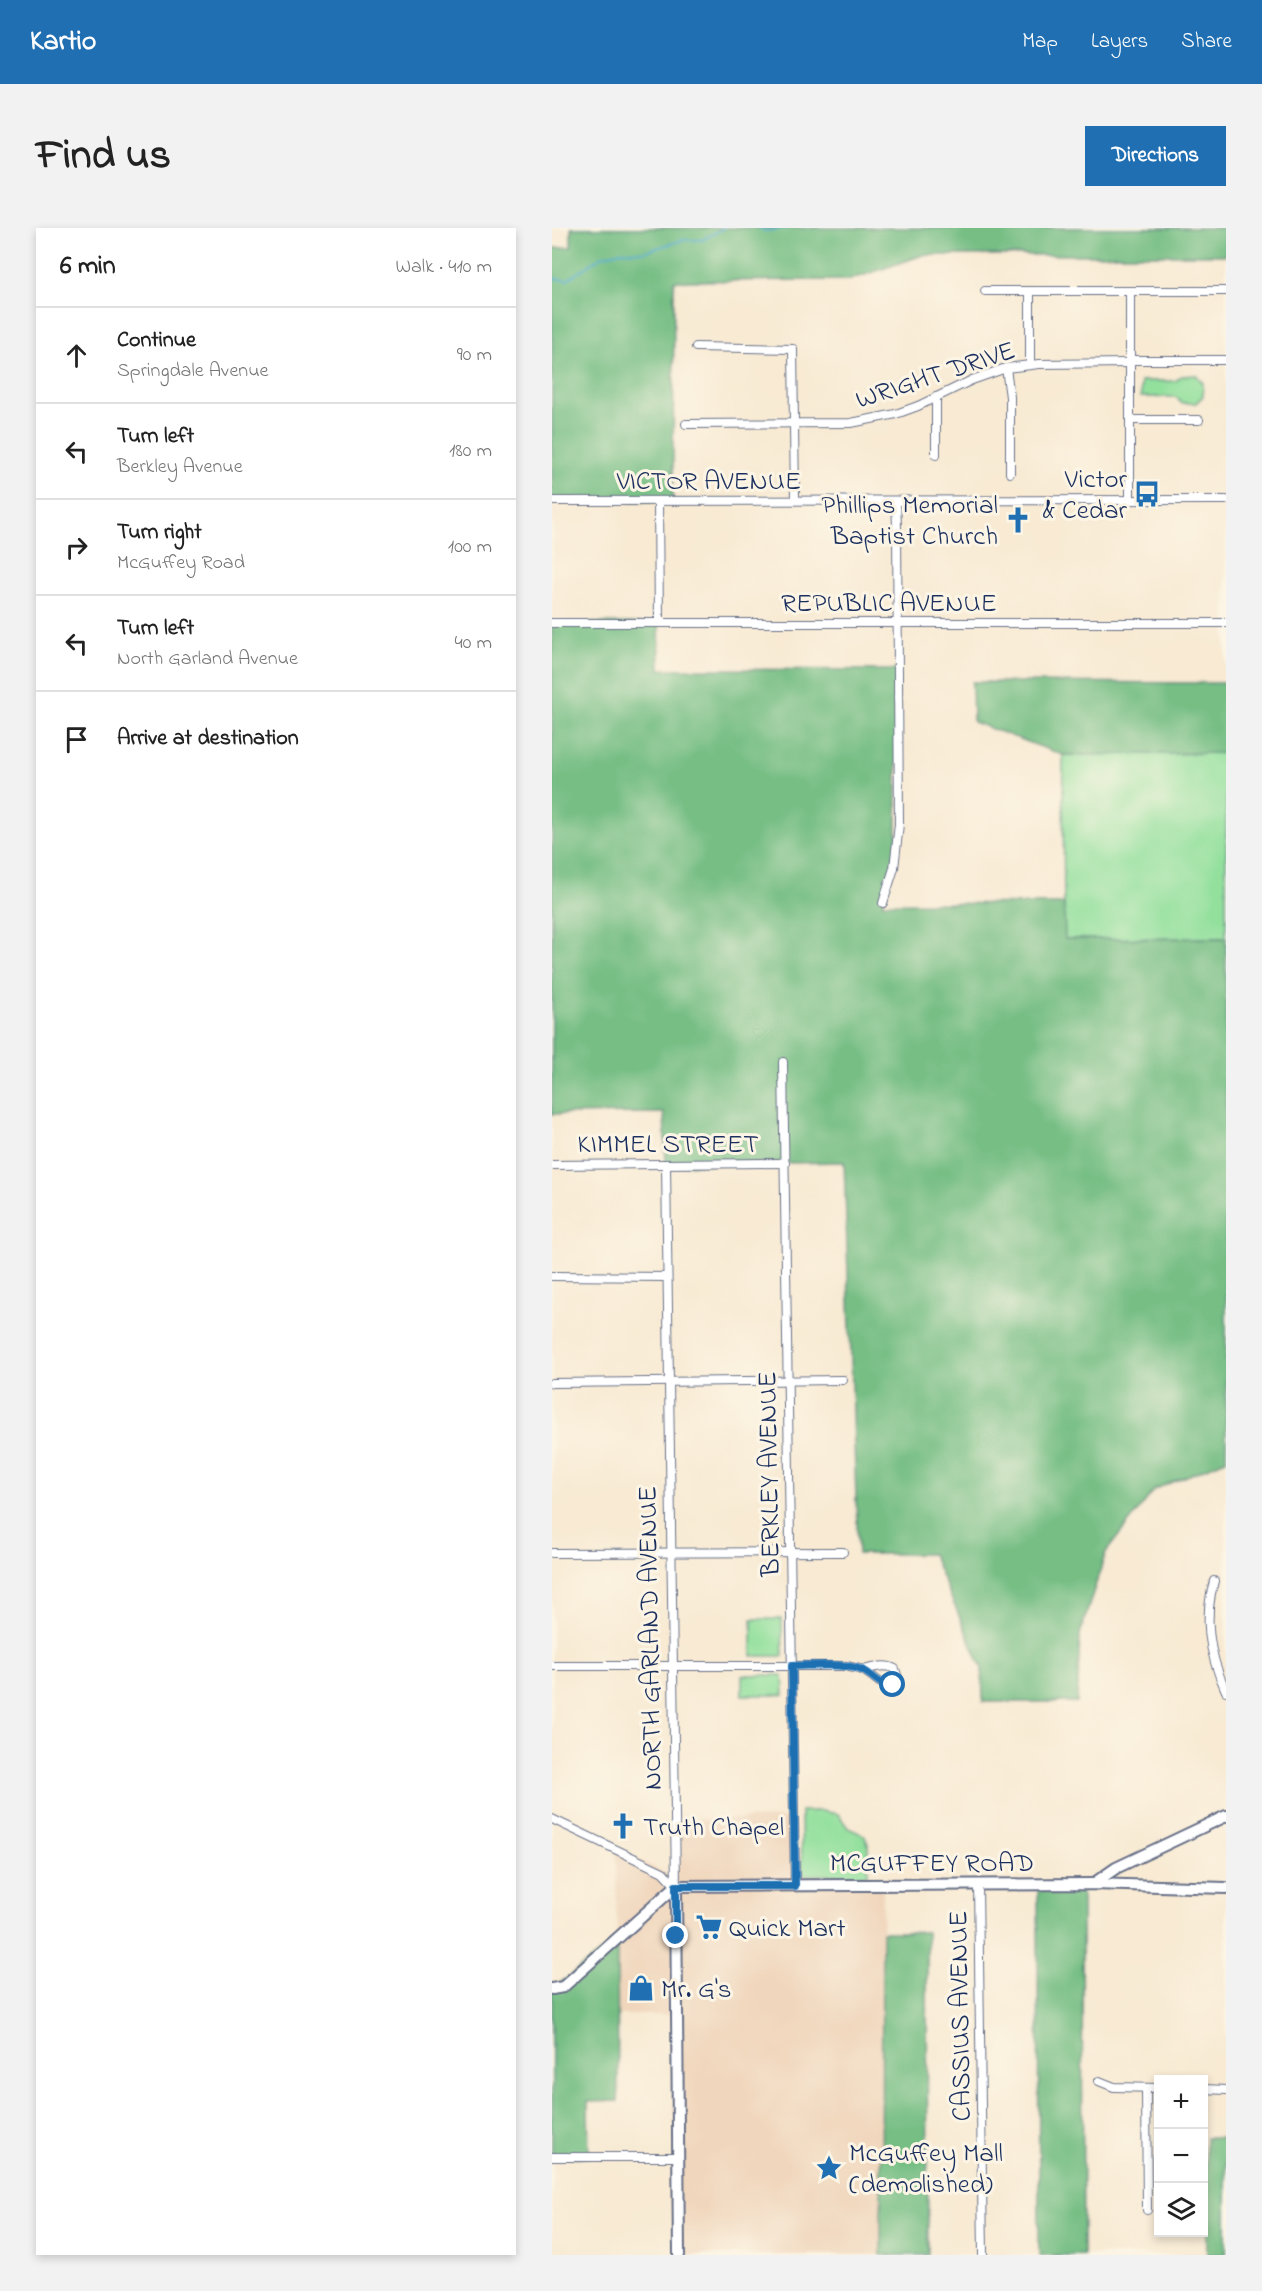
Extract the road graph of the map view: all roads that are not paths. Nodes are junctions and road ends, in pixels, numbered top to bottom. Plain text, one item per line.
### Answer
1 (985, 291) dead end
2 (1030, 291) junction
3 (1130, 291) junction
4 (1226, 291) edge
5 (696, 346) dead end
6 (1226, 360) edge
7 (1130, 361) junction
8 (1030, 364) junction
9 (1006, 368) junction
10 (936, 398) junction
11 (1130, 420) junction
12 (1199, 420) dead end
13 (686, 424) dead end
14 (794, 424) junction
15 (936, 455) dead end
16 (1010, 473) dead end
17 (795, 500) junction
18 (1130, 500) junction
19 (1226, 500) edge
20 (552, 501) edge
21 (658, 501) junction
22 (896, 501) junction
23 (1226, 622) edge
24 (552, 623) edge
25 (659, 623) junction
26 (896, 623) junction
27 (883, 903) dead end
28 (783, 1062) dead end
29 (785, 1163) junction
30 (552, 1165) edge
31 (666, 1165) junction
32 (552, 1276) edge
33 (667, 1277) junction
34 (843, 1380) dead end
35 (788, 1381) junction
36 (668, 1382) junction
37 (552, 1383) edge
38 (843, 1552) dead end
39 (552, 1553) edge
40 (670, 1553) junction
41 (790, 1553) junction
42 (1214, 1581) dead end
43 (552, 1666) edge
44 (672, 1666) junction
45 (792, 1666) junction
46 (863, 1670) dead end
47 (1226, 1691) edge
48 (1226, 1816) edge
49 (552, 1819) edge
50 (1093, 1884) junction
51 (978, 1885) junction
52 (676, 1886) junction
53 (795, 1886) junction
54 (1226, 1888) edge
55 (552, 1989) edge
56 (1099, 2081) dead end
57 (1146, 2088) junction
58 (1154, 2088) edge
59 (1208, 2089) edge
60 (1226, 2090) edge
61 (552, 2157) edge
62 (678, 2157) junction
63 (1147, 2210) dead end
64 (679, 2255) edge
65 (983, 2255) edge

1 - 2 street
2 - 3 street
2 - 8 street
3 - 4 street
3 - 7 street
5 - 14 street
6 - 7 street, WRIGHT DRIVE
7 - 8 street, WRIGHT DRIVE
7 - 11 street
8 - 9 street, WRIGHT DRIVE
9 - 10 street, WRIGHT DRIVE
9 - 16 street
10 - 14 street, WRIGHT DRIVE
10 - 15 street
11 - 12 street
11 - 18 street
13 - 14 street, WRIGHT DRIVE
14 - 17 street
17 - 21 street, VICTOR AVENUE
17 - 22 street, VICTOR AVENUE
18 - 19 street, VICTOR AVENUE
18 - 22 street, VICTOR AVENUE
20 - 21 street, VICTOR AVENUE
21 - 25 street
22 - 26 street
23 - 26 street, REPUBLIC AVENUE
24 - 25 street, REPUBLIC AVENUE
25 - 26 street, REPUBLIC AVENUE
26 - 27 street
28 - 29 street, BERKLEY AVENUE
29 - 31 street, KIMMEL STREET
29 - 35 street, BERKLEY AVENUE
30 - 31 street, KIMMEL STREET
31 - 33 street, NORTH GARLAND AVENUE
32 - 33 street
33 - 36 street, NORTH GARLAND AVENUE
34 - 35 street
35 - 36 street
35 - 41 street, BERKLEY AVENUE
36 - 37 street
36 - 40 street, NORTH GARLAND AVENUE
38 - 41 street
39 - 40 street
40 - 41 street
40 - 44 street, NORTH GARLAND AVENUE
41 - 45 street, BERKLEY AVENUE
42 - 47 street
43 - 44 street
44 - 45 street
44 - 52 street, NORTH GARLAND AVENUE
45 - 46 street
45 - 53 street, BERKLEY AVENUE
48 - 50 street
49 - 52 street
50 - 51 street, MCGUFFEY ROAD
50 - 54 street, MCGUFFEY ROAD
51 - 53 street, MCGUFFEY ROAD
51 - 65 street, CASSIUS AVENUE
52 - 53 street, MCGUFFEY ROAD
52 - 55 street
52 - 62 street, NORTH GARLAND AVENUE
56 - 57 street
57 - 58 street
57 - 63 street
59 - 60 street
61 - 62 street
62 - 64 street, NORTH GARLAND AVENUE

